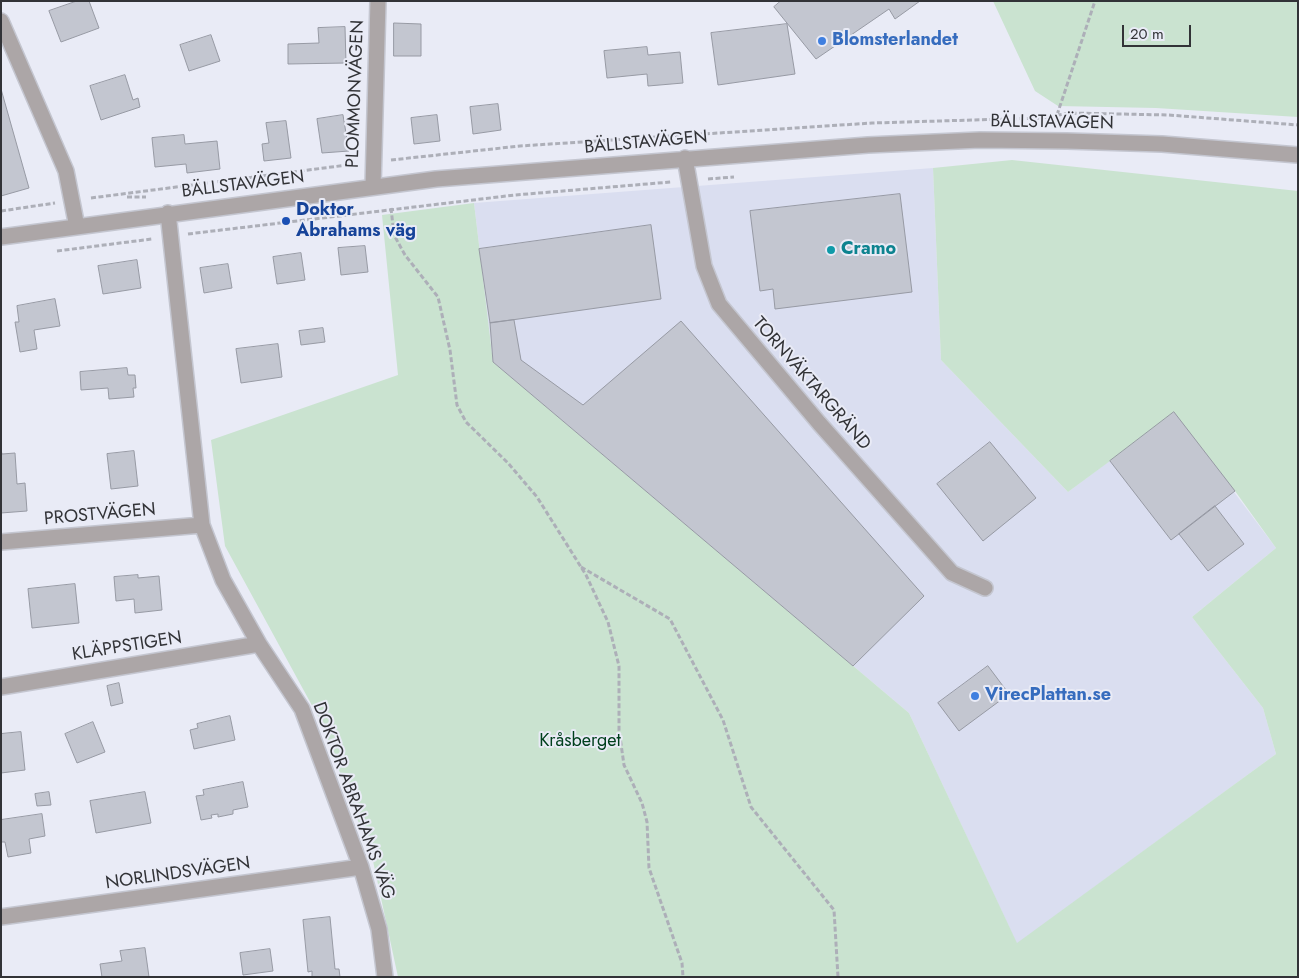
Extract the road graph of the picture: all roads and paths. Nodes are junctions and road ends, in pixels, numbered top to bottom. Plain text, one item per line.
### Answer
1 (378, 1) edge
2 (1095, 1) edge
3 (1, 21) edge
4 (1057, 115) dead end
5 (1298, 155) edge
6 (685, 158) junction
7 (736, 176) dead end
8 (688, 181) junction
9 (373, 187) junction
10 (391, 208) junction
11 (168, 214) junction
12 (77, 226) junction
13 (170, 236) junction
14 (1, 237) edge
15 (48, 252) dead end
16 (202, 525) junction
17 (1, 542) edge
18 (580, 567) junction
19 (985, 588) dead end
20 (259, 644) junction
21 (1, 686) edge
22 (361, 867) junction
23 (1, 918) edge
24 (385, 977) edge
25 (683, 977) edge
26 (838, 977) edge

1 - 9 street, PLOMMONVÄGEN
2 - 4 path
3 - 12 street
5 - 6 street, BÄLLSTAVÄGEN
6 - 8 street, TORNVÄKTARGRÄND
6 - 9 street, BÄLLSTAVÄGEN
7 - 8 path
8 - 10 path
8 - 19 street, TORNVÄKTARGRÄND
9 - 11 street, BÄLLSTAVÄGEN
10 - 13 path
10 - 18 path
11 - 12 street, BÄLLSTAVÄGEN
11 - 13 street, DOKTOR ABRAHAMS VÄG
12 - 14 street, BÄLLSTAVÄGEN
13 - 15 path
13 - 16 street, DOKTOR ABRAHAMS VÄG
16 - 17 street, PROSTVÄGEN
16 - 20 street, DOKTOR ABRAHAMS VÄG
18 - 25 path
18 - 26 path
20 - 21 street, KLÄPPSTIGEN
20 - 22 street, DOKTOR ABRAHAMS VÄG
22 - 23 street, NORLINDSVÄGEN
22 - 24 street, DOKTOR ABRAHAMS VÄG

